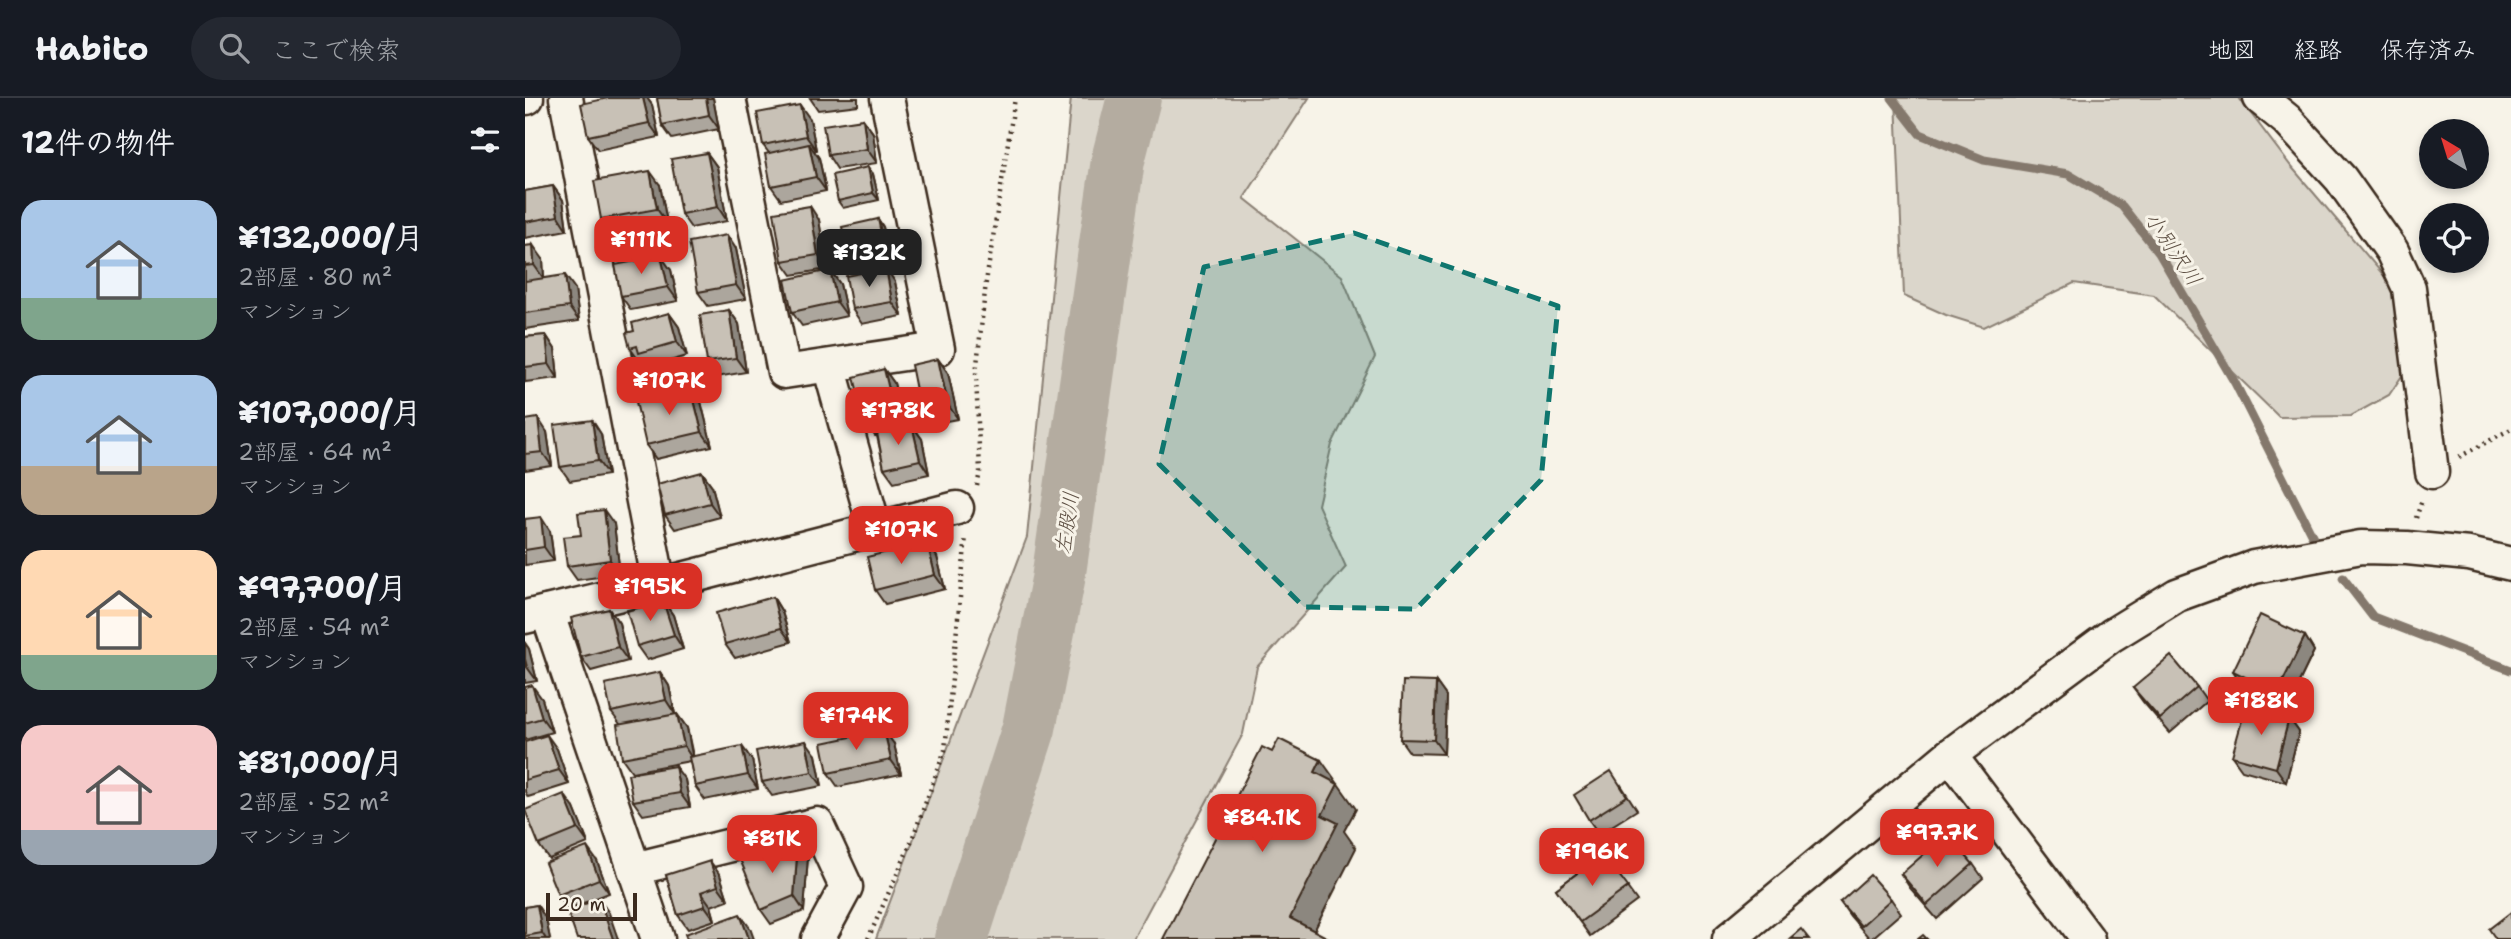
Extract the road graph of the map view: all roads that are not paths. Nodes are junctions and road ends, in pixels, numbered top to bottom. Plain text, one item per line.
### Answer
1 (566, 98) edge
2 (730, 98) edge
3 (887, 98) edge
4 (2260, 98) edge
5 (829, 366) junction
6 (2432, 472) dead end
7 (957, 508) dead end
8 (875, 529) junction
9 (2511, 564) edge
10 (659, 585) junction
11 (536, 614) edge
12 (1949, 755) junction
13 (634, 869) junction
14 (658, 939) edge
15 (818, 939) edge
16 (1729, 939) edge
17 (2088, 939) edge

1 - 10 street
2 - 5 street
3 - 5 street
4 - 6 street
5 - 8 street
7 - 8 street
8 - 10 street
9 - 12 street
10 - 11 street
11 - 13 street
12 - 16 street
12 - 17 street
13 - 14 street
13 - 15 street

